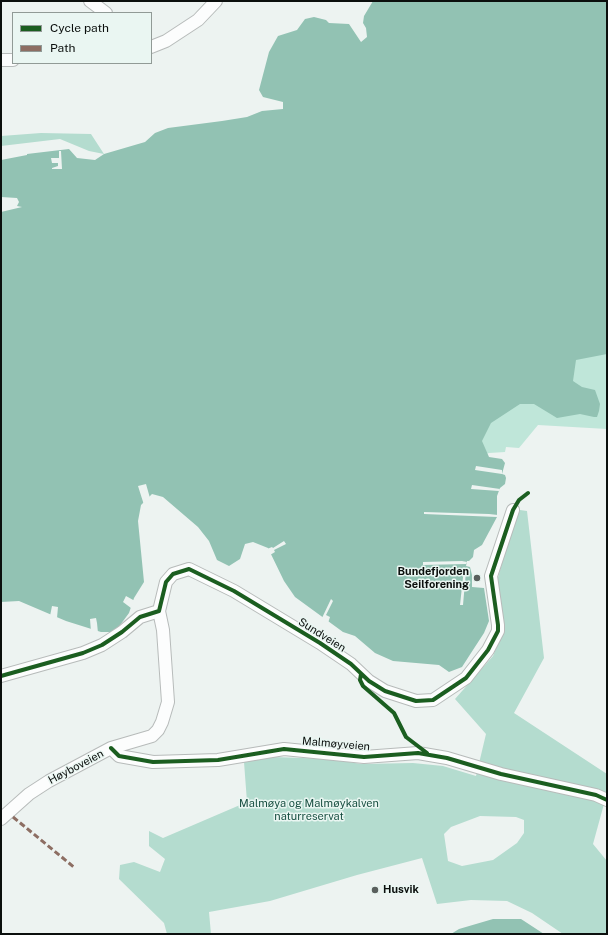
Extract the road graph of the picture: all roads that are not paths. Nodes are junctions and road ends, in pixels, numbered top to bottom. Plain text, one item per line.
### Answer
1 (90, 1) edge
2 (216, 1) edge
3 (105, 12) edge
4 (152, 47) edge
5 (1, 60) edge
6 (12, 60) edge
7 (513, 510) dead end
8 (159, 611) junction
9 (1, 676) edge
10 (111, 748) junction
11 (607, 800) edge
12 (1, 819) edge

1 - 3 street
2 - 4 street
5 - 6 street
7 - 8 street, Sundveien
8 - 9 street
8 - 10 street, Høyboveien
10 - 11 street, Malmøyveien
10 - 12 street, Høyboveien

